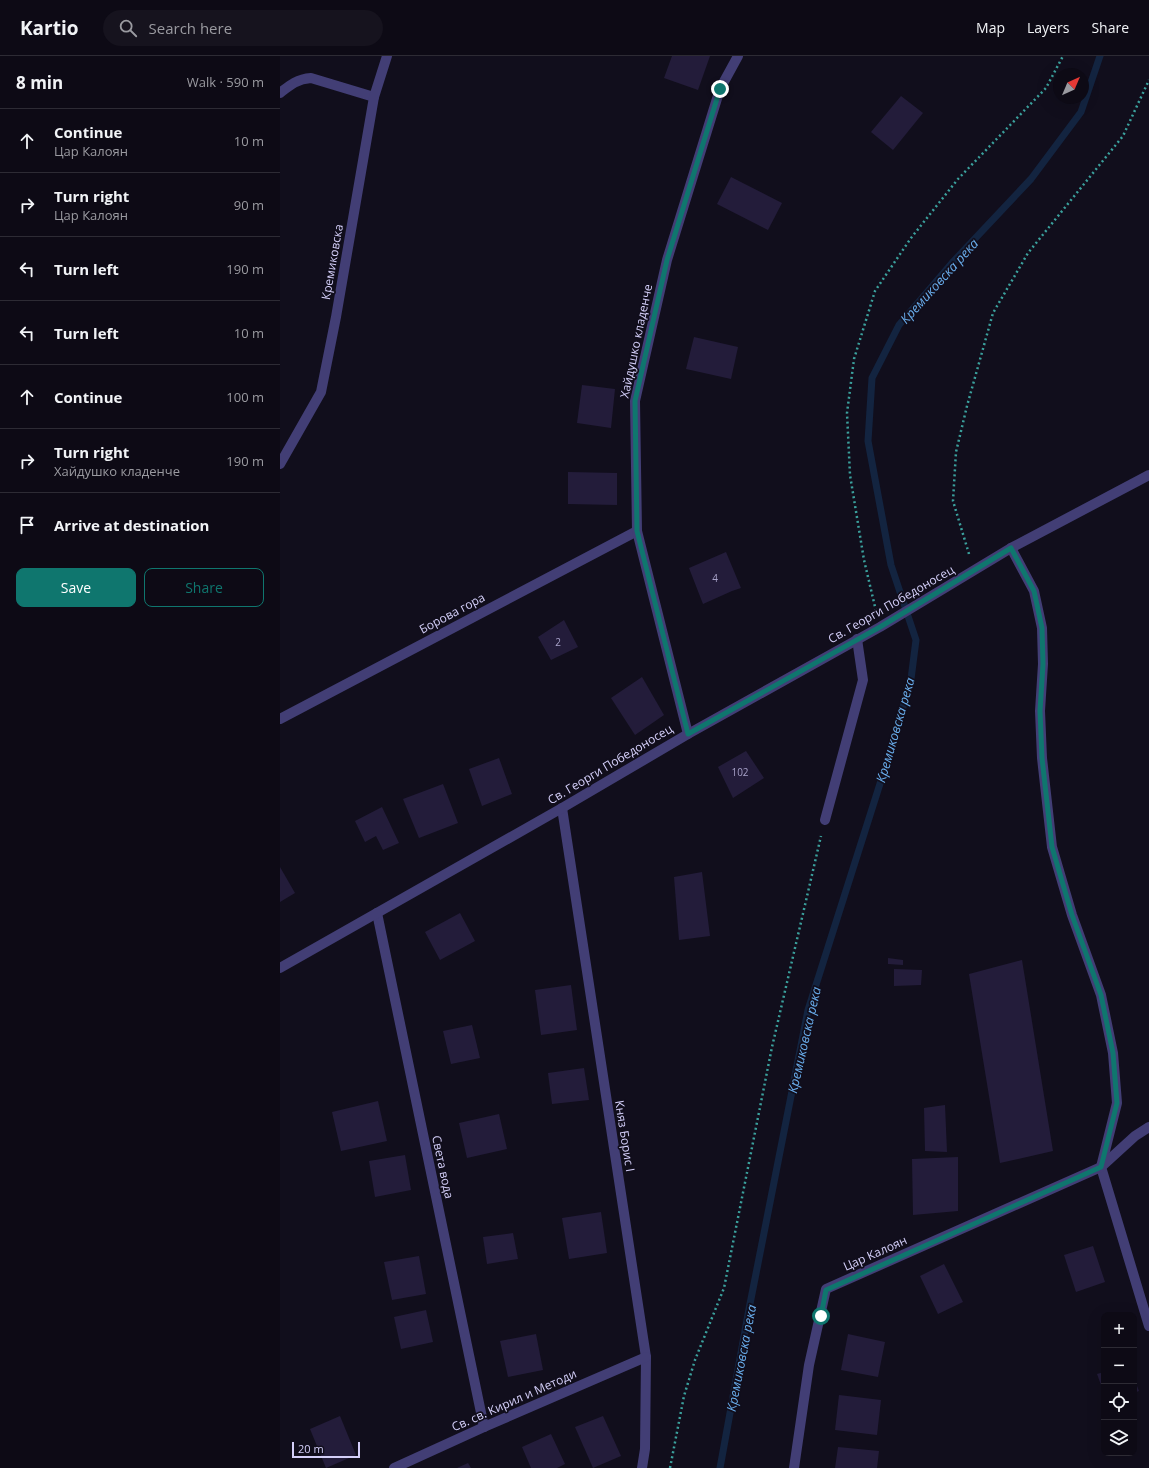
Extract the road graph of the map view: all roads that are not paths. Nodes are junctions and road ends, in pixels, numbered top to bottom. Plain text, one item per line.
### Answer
1 (387, 56) edge
2 (738, 56) edge
3 (280, 93) edge
4 (374, 97) junction
5 (280, 464) edge
6 (1149, 475) edge
7 (637, 531) junction
8 (1011, 548) junction
9 (857, 639) junction
10 (280, 719) edge
11 (688, 734) junction
12 (562, 808) junction
13 (825, 820) road end
14 (377, 913) junction
15 (280, 968) edge
16 (1149, 1127) edge
17 (1101, 1167) junction
18 (1149, 1326) edge
19 (646, 1357) junction
20 (484, 1427) junction
21 (394, 1468) edge
22 (642, 1468) edge
23 (794, 1468) edge

1 - 4 street, Кремиковска
2 - 7 street, Хайдушко кладенче
3 - 4 street
4 - 5 street, Кремиковска
6 - 8 street, Св. Георги Победоносец
7 - 10 street, Борова гора
7 - 11 street, Хайдушко кладенче
8 - 9 street, Св. Георги Победоносец
8 - 17 street
9 - 11 street, Св. Георги Победоносец
9 - 13 street
11 - 12 street, Св. Георги Победоносец
12 - 14 street, Св. Георги Победоносец
12 - 19 street, Княз Борис I
14 - 15 street, Св. Георги Победоносец
14 - 20 street, Света вода
16 - 17 street
17 - 18 street
17 - 23 street, Цар Калоян
19 - 20 street, Св. св. Кирил и Методи
19 - 22 street, Княз Борис I
20 - 21 street, Св. св. Кирил и Методи

